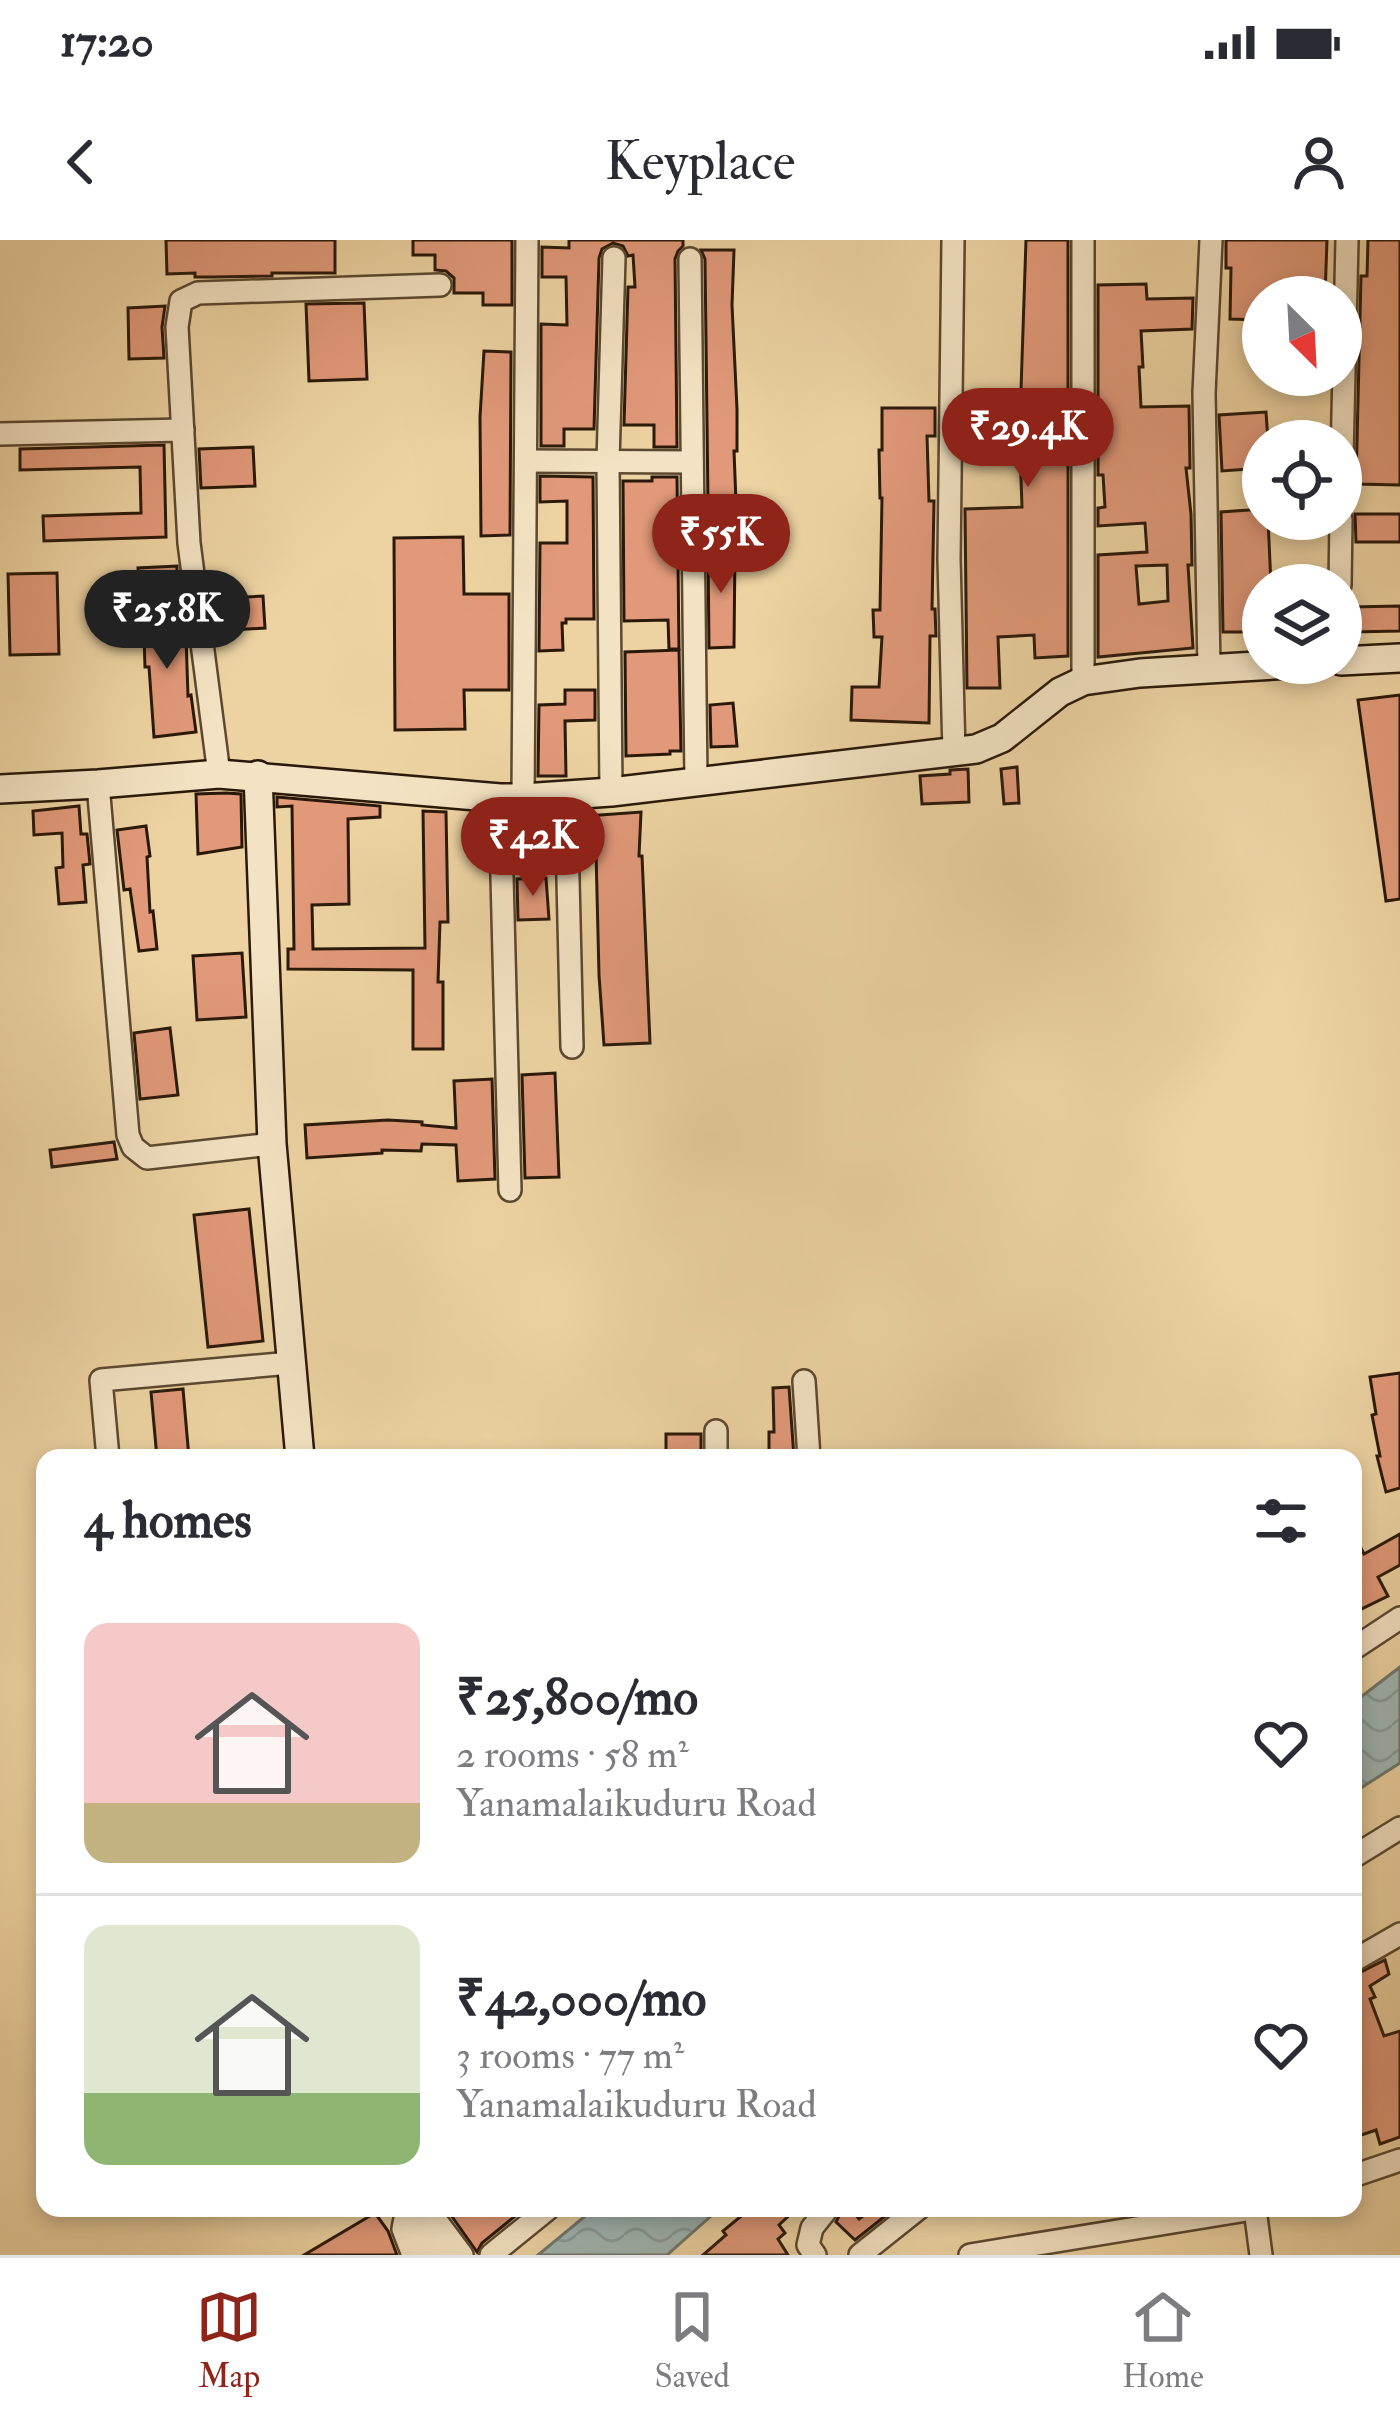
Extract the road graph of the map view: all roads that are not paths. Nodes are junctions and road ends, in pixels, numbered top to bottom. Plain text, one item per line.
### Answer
1 (526, 240) edge
2 (953, 240) edge
3 (1083, 240) edge
4 (1210, 240) edge
5 (1347, 240) edge
6 (614, 258) dead end
7 (690, 260) dead end
8 (440, 285) dead end
9 (1343, 420) edge
10 (183, 430) junction
11 (0, 434) edge
12 (527, 461) junction
13 (608, 461) junction
14 (692, 462) junction
15 (1400, 658) edge
16 (1362, 660) edge
17 (1242, 666) edge
18 (1208, 668) junction
19 (1083, 681) junction
20 (954, 753) junction
21 (219, 774) junction
22 (258, 776) junction
23 (696, 782) junction
24 (98, 784) junction
25 (0, 789) edge
26 (611, 792) junction
27 (566, 796) junction
28 (512, 798) junction
29 (572, 1047) dead end
30 (272, 1144) junction
31 (510, 1190) dead end
32 (291, 1363) junction
33 (804, 1381) dead end
34 (716, 1431) dead end
35 (106, 1449) edge
36 (299, 1449) edge
37 (716, 1449) edge
38 (808, 1449) edge
39 (1400, 1618) edge
40 (1362, 1643) edge
41 (1400, 1828) edge
42 (1362, 1851) edge
43 (1398, 1942) edge
44 (1362, 1957) edge
45 (1400, 2160) edge
46 (1362, 2173) edge
47 (406, 2217) edge
48 (414, 2217) edge
49 (434, 2217) edge
50 (537, 2217) edge
51 (821, 2217) edge
52 (909, 2217) edge
53 (1207, 2217) edge
54 (1258, 2217) edge
55 (413, 2255) edge
56 (439, 2255) edge
57 (462, 2255) edge
58 (490, 2255) edge
59 (814, 2255) edge
60 (860, 2255) edge
61 (970, 2255) edge
62 (1261, 2255) edge

1 - 12 street
2 - 20 street
3 - 19 street
4 - 18 street
5 - 9 street
6 - 13 street
7 - 14 street
8 - 10 street
10 - 11 street
10 - 21 street
12 - 13 street
12 - 28 street
13 - 14 street
13 - 26 street
14 - 23 street
15 - 16 street
17 - 18 street
18 - 19 street
19 - 20 street
20 - 23 street
21 - 22 street
21 - 24 street
22 - 28 street
22 - 30 street
23 - 26 street
24 - 25 street
24 - 30 street
26 - 27 street
27 - 28 street
27 - 29 street
28 - 31 street
30 - 32 street
32 - 35 street
32 - 36 street
33 - 38 street
34 - 37 street
39 - 40 street
41 - 42 street
43 - 44 street
45 - 46 street
47 - 55 street
48 - 56 street
49 - 57 street
50 - 58 street
51 - 59 street
52 - 60 street
53 - 61 street
54 - 62 street

